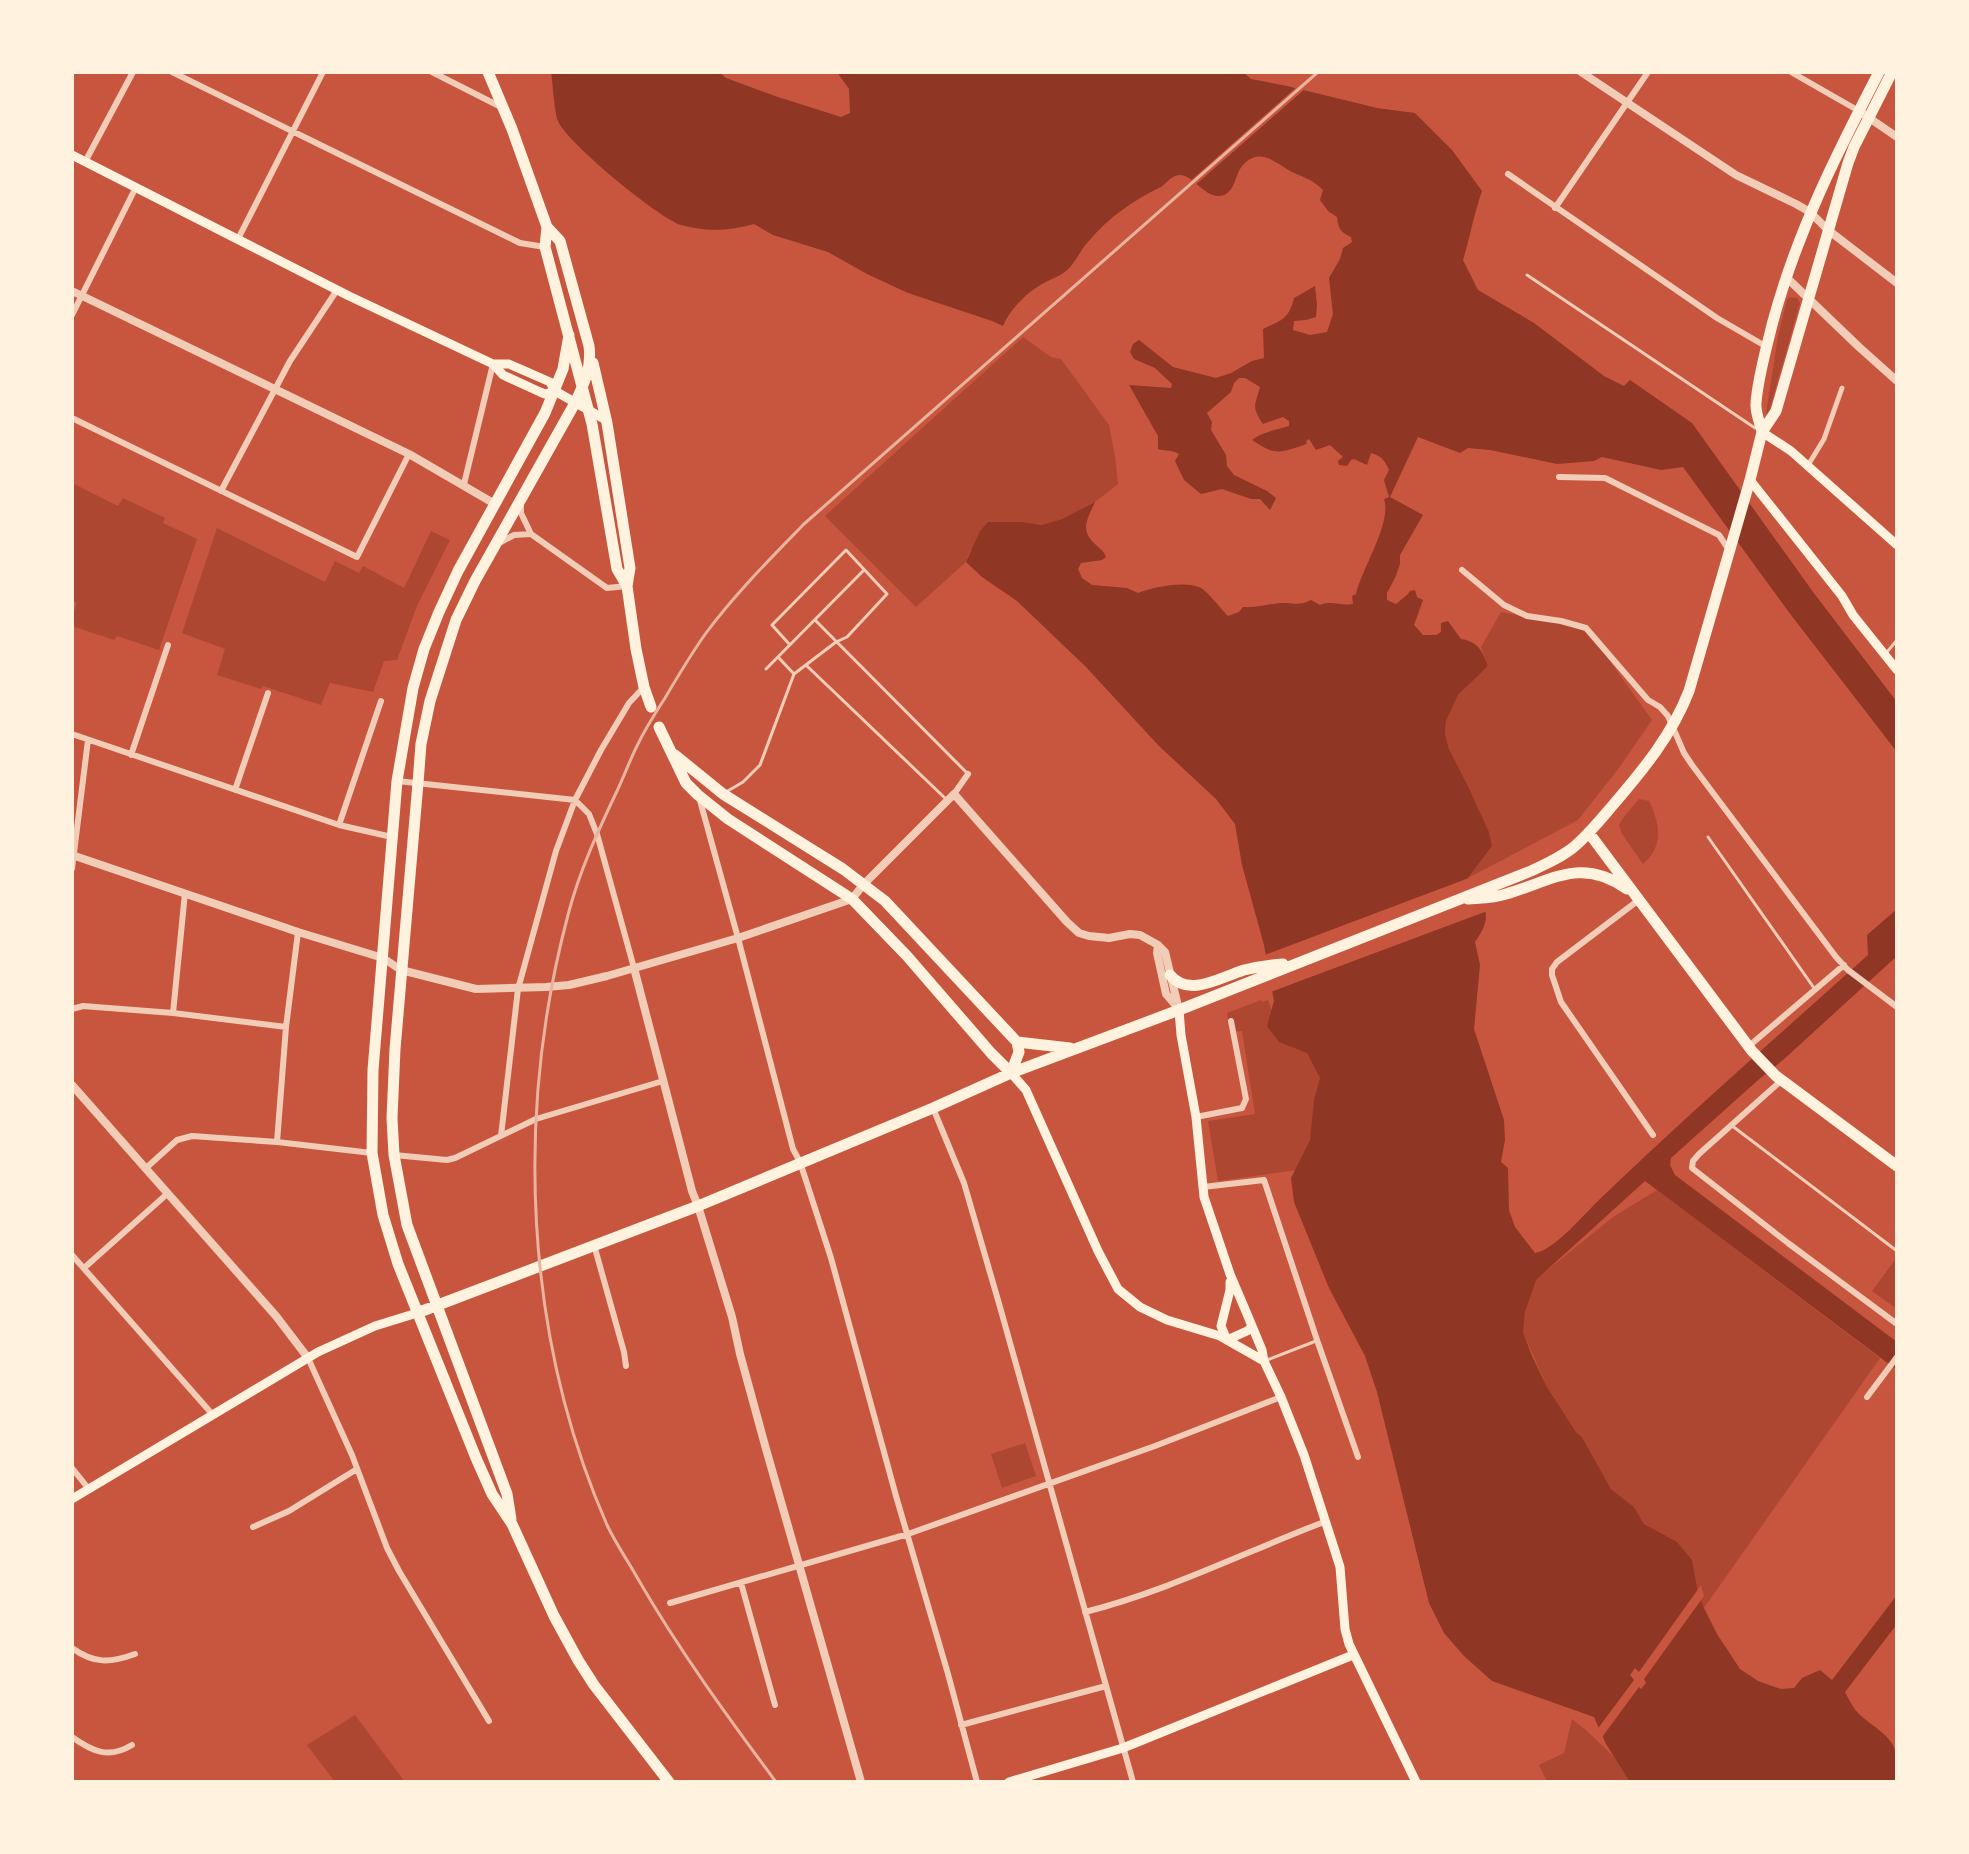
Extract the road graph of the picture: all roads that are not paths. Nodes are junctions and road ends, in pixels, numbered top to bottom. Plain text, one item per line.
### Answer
1 (133, 72) edge
2 (172, 72) edge
3 (323, 72) edge
4 (432, 72) edge
5 (488, 72) edge
6 (1581, 72) edge
7 (1648, 72) edge
8 (1791, 72) edge
9 (1879, 72) edge
10 (1892, 72) edge
11 (1628, 103) junction
12 (504, 108) junction
13 (1864, 114) junction
14 (293, 132) junction
15 (1897, 137) edge
16 (72, 155) edge
17 (85, 162) junction
18 (1508, 174) dead end
19 (136, 187) junction
20 (1555, 208) junction
21 (1810, 212) junction
22 (547, 227) junction
23 (1828, 230) junction
24 (238, 239) junction
25 (545, 247) junction
26 (1527, 275) dead end
27 (1786, 277) junction
28 (1897, 283) edge
29 (337, 290) junction
30 (72, 291) edge
31 (82, 296) junction
32 (1808, 299) junction
33 (72, 315) edge
34 (569, 335) junction
35 (589, 346) junction
36 (1767, 347) junction
37 (493, 364) junction
38 (1897, 381) edge
39 (583, 386) junction
40 (275, 388) junction
41 (1842, 388) dead end
42 (555, 391) junction
43 (575, 403) junction
44 (589, 410) junction
45 (72, 418) edge
46 (606, 420) junction
47 (1762, 432) junction
48 (409, 454) junction
49 (1807, 467) junction
50 (1559, 477) dead end
51 (1750, 480) junction
52 (464, 484) junction
53 (221, 491) junction
54 (520, 500) junction
55 (495, 504) junction
56 (531, 534) junction
57 (1730, 545) junction
58 (1897, 545) edge
59 (495, 546) junction
60 (864, 570) junction
61 (1462, 570) dead end
62 (627, 586) junction
63 (815, 620) junction
64 (1897, 640) edge
65 (836, 642) junction
66 (168, 645) dead end
67 (790, 645) junction
68 (1884, 655) junction
69 (778, 657) junction
70 (807, 666) junction
71 (766, 669) dead end
72 (1897, 670) edge
73 (794, 674) junction
74 (644, 687) junction
75 (268, 693) dead end
76 (381, 701) dead end
77 (651, 707) dead end
78 (659, 727) dead end
79 (1672, 729) junction
80 (72, 734) edge
81 (88, 740) junction
82 (672, 752) junction
83 (131, 755) junction
84 (968, 774) joint
85 (397, 781) junction
86 (418, 783) junction
87 (235, 790) junction
88 (723, 794) junction
89 (698, 795) junction
90 (950, 797) junction
91 (575, 800) junction
92 (339, 825) junction
93 (1589, 833) junction
94 (393, 837) junction
95 (1708, 837) dead end
96 (73, 855) edge
97 (72, 869) edge
98 (863, 885) junction
99 (185, 893) junction
100 (852, 899) junction
101 (1458, 899) junction
102 (1640, 899) junction
103 (298, 932) junction
104 (738, 938) junction
105 (1158, 945) junction
106 (383, 958) junction
107 (634, 968) junction
108 (1846, 968) junction
109 (401, 970) junction
110 (1170, 975) junction
111 (1244, 977) junction
112 (518, 989) junction
113 (1814, 989) junction
114 (1897, 1007) edge
115 (72, 1009) edge
116 (1179, 1010) junction
117 (173, 1013) junction
118 (1231, 1021) dead end
119 (286, 1027) junction
120 (1017, 1042) junction
121 (1750, 1048) junction
122 (1075, 1049) junction
123 (1011, 1073) junction
124 (1779, 1078) junction
125 (663, 1081) junction
126 (72, 1085) edge
127 (933, 1108) junction
128 (1196, 1117) junction
129 (1731, 1125) junction
130 (1653, 1135) dead end
131 (501, 1136) junction
132 (277, 1142) junction
133 (372, 1153) junction
134 (394, 1155) junction
135 (800, 1162) junction
136 (1897, 1166) edge
137 (144, 1169) junction
138 (1203, 1187) junction
139 (167, 1194) junction
140 (698, 1206) junction
141 (594, 1245) junction
142 (1897, 1251) edge
143 (72, 1255) edge
144 (84, 1268) junction
145 (1230, 1274) junction
146 (436, 1306) junction
147 (417, 1313) junction
148 (1897, 1324) edge
149 (1252, 1327) junction
150 (1227, 1340) junction
151 (1317, 1340) junction
152 (1897, 1357) edge
153 (308, 1358) junction
154 (1264, 1361) junction
155 (626, 1366) dead end
156 (1281, 1397) junction
157 (1867, 1397) dead end
158 (213, 1415) junction
159 (1358, 1457) dead end
160 (72, 1468) edge
161 (357, 1469) junction
162 (1049, 1485) junction
163 (88, 1488) junction
164 (72, 1492) edge
165 (72, 1499) edge
166 (1324, 1522) junction
167 (512, 1524) junction
168 (253, 1527) dead end
169 (908, 1534) junction
170 (799, 1566) junction
171 (741, 1583) junction
172 (670, 1603) dead end
173 (1085, 1612) junction
174 (72, 1648) edge
175 (135, 1654) dead end
176 (1353, 1655) junction
177 (1106, 1686) junction
178 (775, 1705) dead end
179 (489, 1721) dead end
180 (961, 1725) junction
181 (72, 1737) edge
182 (132, 1745) dead end
183 (1123, 1748) junction
184 (1044, 1777) edge
185 (669, 1782) edge
186 (861, 1782) edge
187 (977, 1782) edge
188 (1009, 1782) edge
189 (1133, 1782) edge
190 (1416, 1782) edge

1 - 17 street
2 - 14 street
3 - 14 street
4 - 12 street
5 - 12 highway
6 - 11 street
7 - 11 street
8 - 13 street
9 - 13 highway
10 - 13 highway
11 - 20 street
11 - 21 street
12 - 22 highway
13 - 15 street
13 - 21 highway
13 - 23 highway
14 - 24 street
14 - 25 street
16 - 17 main road
17 - 19 main road
18 - 20 street
19 - 24 main road
19 - 31 street
20 - 36 street
21 - 23 street
21 - 27 highway
22 - 25 highway
22 - 35 highway
23 - 28 street
23 - 32 highway
24 - 29 main road
25 - 34 highway
26 - 47 lane
27 - 32 street
27 - 36 highway
29 - 37 main road
29 - 40 street
30 - 31 street
31 - 33 street
31 - 40 street
32 - 38 street
32 - 47 highway
34 - 39 highway
34 - 42 highway
35 - 39 highway
35 - 46 highway
36 - 47 highway
37 - 42 main road
37 - 52 street
39 - 43 highway
39 - 44 highway
40 - 48 street
40 - 53 street
41 - 49 street
42 - 43 main road
42 - 55 highway
43 - 44 main road
43 - 54 highway
44 - 46 main road
44 - 62 highway
45 - 53 street
46 - 62 highway
47 - 49 main road
47 - 51 highway
48 - 52 street
48 - 53 street
49 - 58 main road
50 - 57 street
51 - 57 highway
51 - 68 main road
52 - 55 street
54 - 56 street
54 - 59 highway
55 - 85 highway
56 - 59 street
56 - 62 street
57 - 79 highway
59 - 86 highway
60 - 63 lane
60 - 65 lane
60 - 67 lane
61 - 79 street
62 - 74 highway
63 - 65 lane
63 - 67 lane
64 - 68 lane
65 - 70 lane
65 - 84 lane
66 - 83 street
67 - 69 lane
68 - 72 main road
69 - 71 lane
69 - 73 lane
70 - 73 lane
70 - 90 lane
73 - 88 lane
74 - 77 highway
74 - 91 street
75 - 87 street
76 - 92 street
78 - 82 highway
79 - 93 highway
79 - 108 street
80 - 81 street
81 - 83 street
81 - 96 street
82 - 88 highway
82 - 89 highway
83 - 87 street
84 - 90 street
85 - 86 street
85 - 94 highway
86 - 91 street
86 - 109 highway
87 - 92 street
88 - 98 highway
89 - 100 highway
89 - 104 street
90 - 98 street
90 - 105 street
91 - 107 street
91 - 112 street
92 - 94 street
93 - 101 highway
93 - 102 highway
94 - 106 highway
95 - 113 lane
96 - 97 street
96 - 99 street
98 - 100 street
98 - 120 highway
99 - 103 street
99 - 117 street
100 - 104 street
100 - 123 highway
101 - 102 highway
101 - 111 highway
102 - 121 highway
102 - 130 street
103 - 106 street
103 - 119 street
104 - 107 street
104 - 135 street
105 - 110 street
105 - 116 street
106 - 109 street
106 - 133 highway
107 - 112 street
107 - 125 street
108 - 113 street
108 - 114 street
109 - 112 street
109 - 134 highway
110 - 111 highway
110 - 116 street
111 - 116 highway
112 - 131 street
113 - 121 street
115 - 117 street
116 - 122 highway
116 - 128 main road
117 - 119 street
118 - 128 street
119 - 132 street
120 - 122 highway
120 - 123 highway
121 - 124 highway
122 - 123 highway
123 - 127 highway
123 - 150 main road
124 - 129 street
124 - 136 highway
125 - 131 street
125 - 140 street
126 - 137 street
127 - 135 highway
127 - 162 street
128 - 138 main road
129 - 142 lane
129 - 148 street
131 - 134 street
132 - 133 street
132 - 137 street
133 - 147 highway
134 - 146 highway
135 - 140 highway
135 - 169 street
137 - 139 street
138 - 145 main road
138 - 151 street
139 - 144 street
139 - 153 street
140 - 141 highway
140 - 170 street
141 - 146 highway
141 - 155 street
143 - 144 street
144 - 158 street
145 - 149 main road
145 - 150 main road
146 - 147 highway
146 - 167 highway
147 - 153 main road
147 - 167 highway
149 - 150 main road
149 - 154 main road
150 - 154 main road
151 - 154 lane
151 - 159 street
152 - 157 street
153 - 158 main road
153 - 161 street
154 - 156 main road
156 - 162 street
156 - 166 main road
158 - 163 main road
160 - 163 street
161 - 168 street
161 - 179 street
162 - 169 street
162 - 173 street
163 - 164 street
163 - 165 main road
166 - 173 street
166 - 176 main road
167 - 185 highway
169 - 170 street
169 - 180 street
170 - 171 street
170 - 186 street
171 - 172 street
171 - 178 street
173 - 177 street
174 - 175 street
176 - 183 main road
176 - 190 main road
177 - 180 street
177 - 183 street
180 - 187 street
181 - 182 street
183 - 184 main road
183 - 189 street
184 - 188 main road

